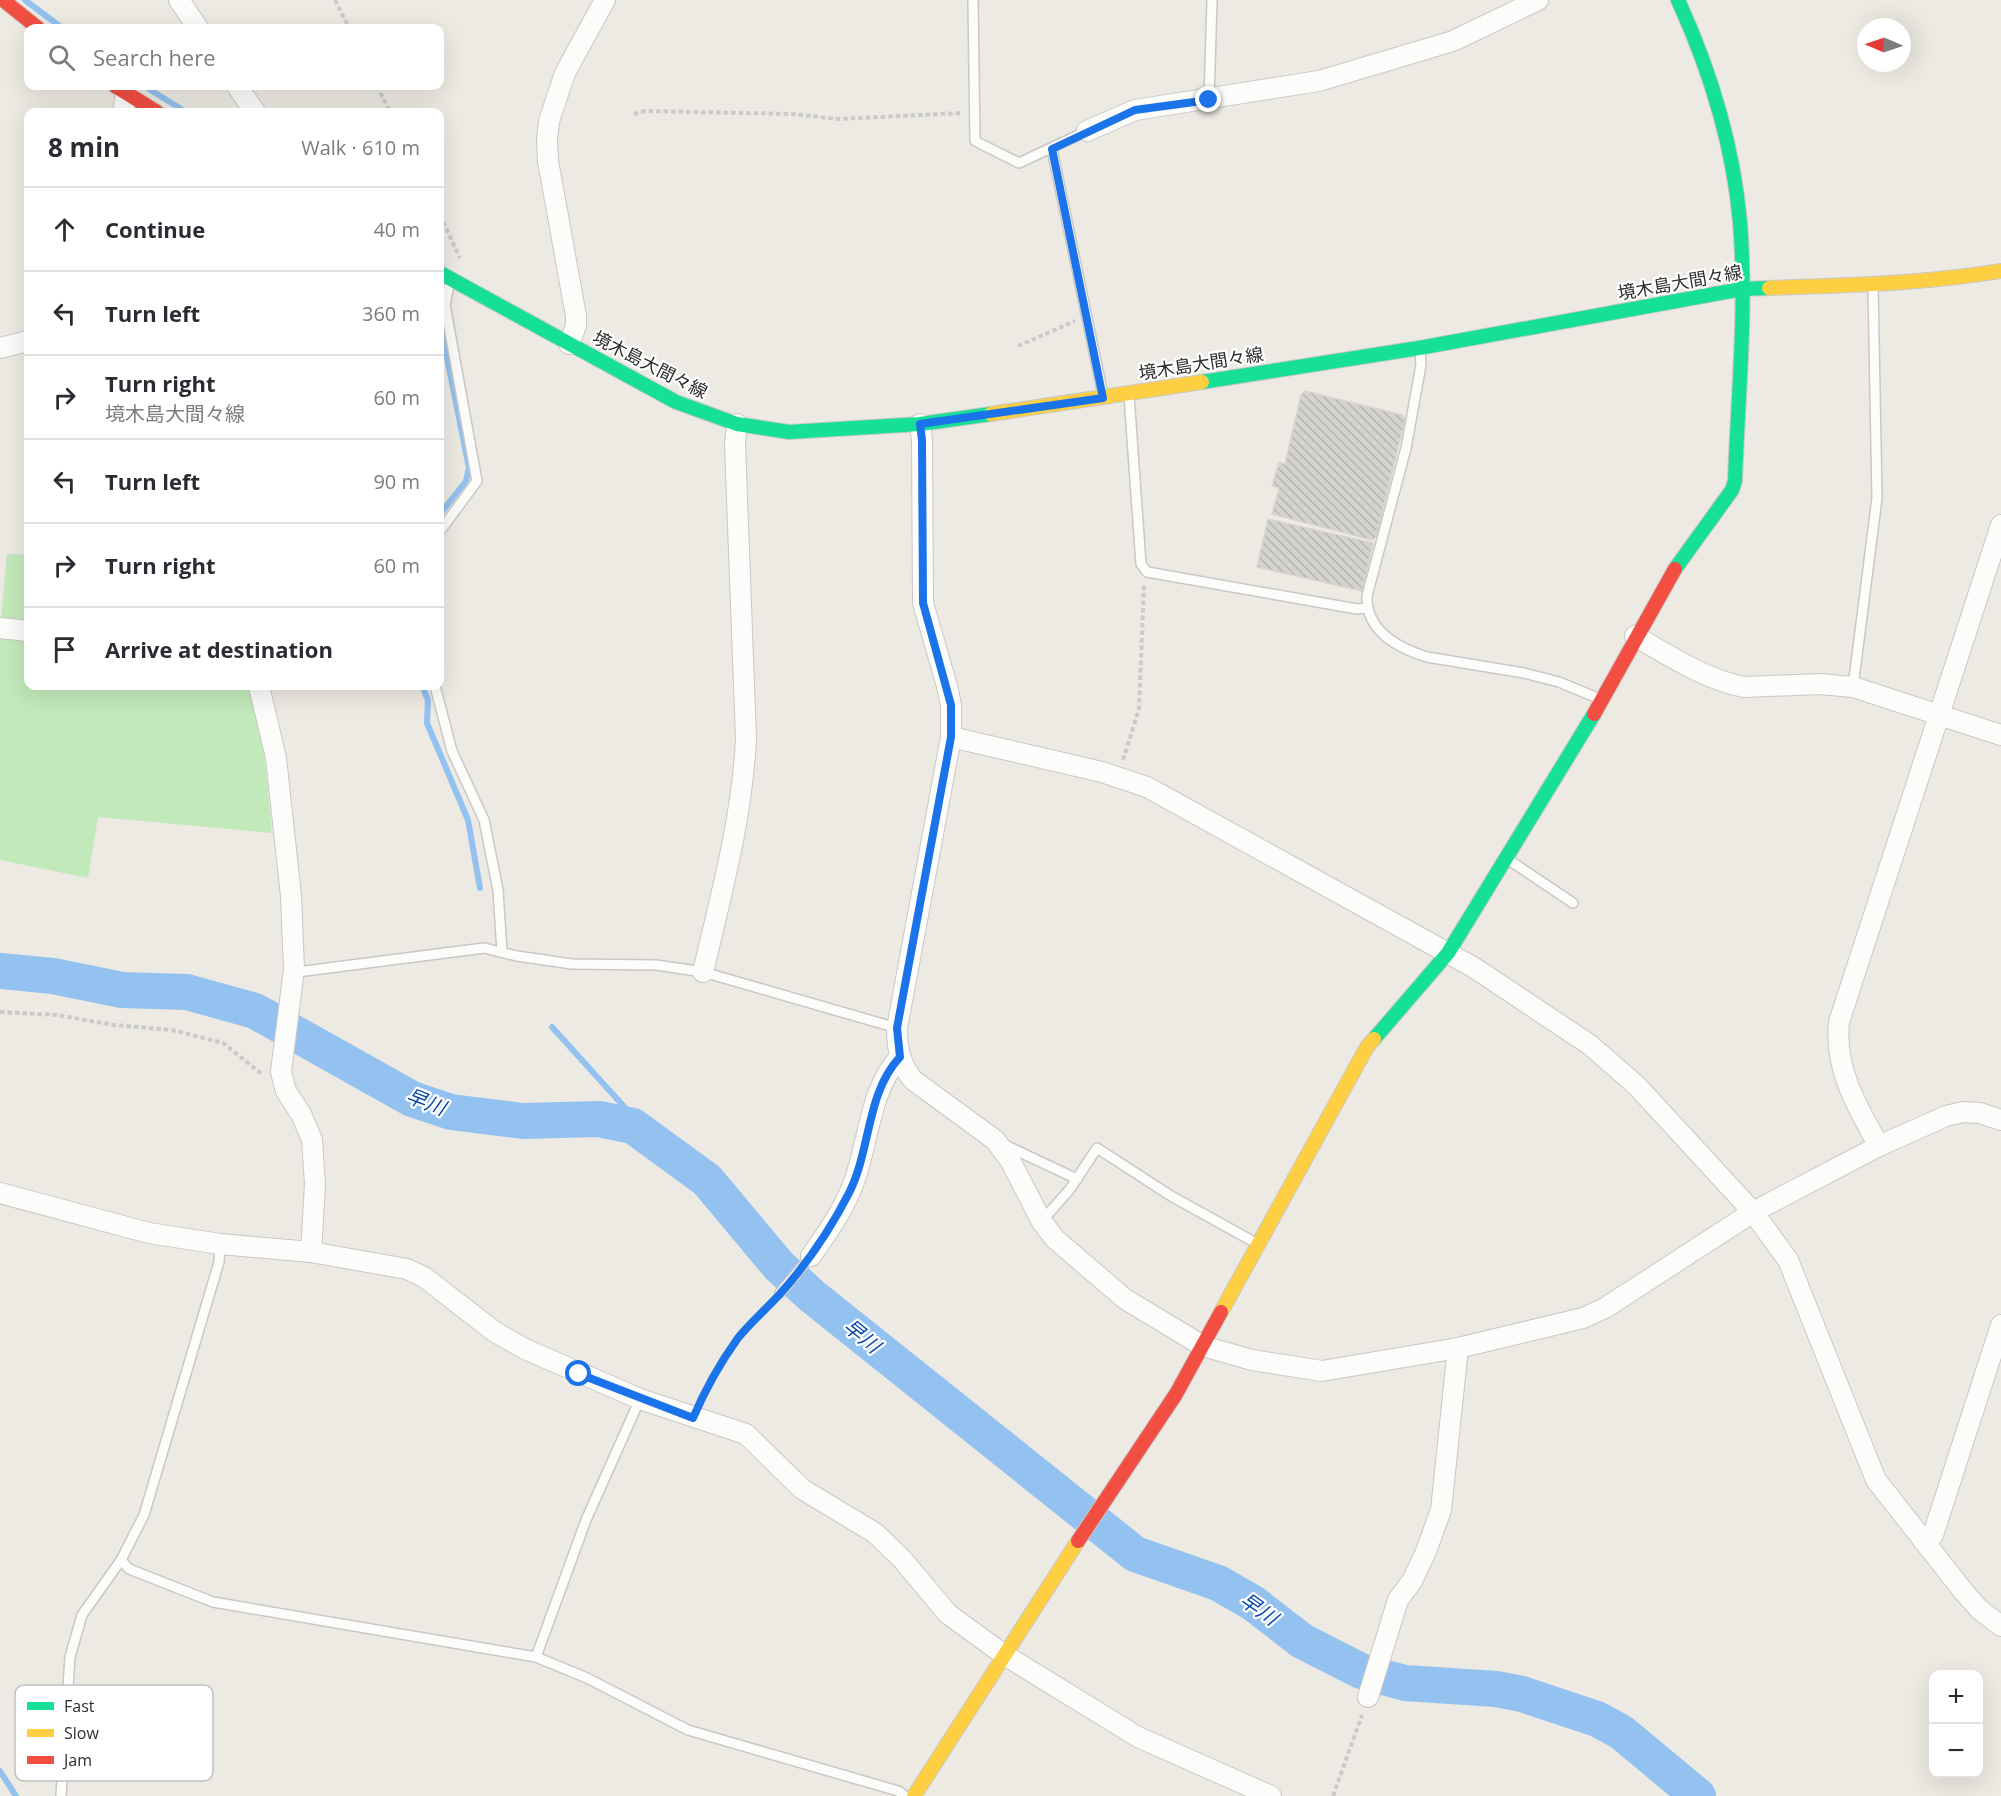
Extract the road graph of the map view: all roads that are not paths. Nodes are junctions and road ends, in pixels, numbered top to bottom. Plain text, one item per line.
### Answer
1 (3, 0) edge
2 (179, 0) edge
3 (605, 0) edge
4 (973, 0) edge
5 (1212, 0) edge
6 (1538, 0) edge
7 (1678, 0) edge
8 (33, 24) edge
9 (195, 24) edge
10 (121, 90) edge
11 (123, 90) edge
12 (240, 90) edge
13 (1209, 100) junction
14 (123, 108) edge
15 (151, 108) edge
16 (252, 108) edge
17 (1088, 131) joint
18 (1052, 149) junction
19 (2001, 271) edge
20 (451, 279) edge
21 (1874, 285) junction
22 (1742, 289) junction
23 (24, 342) edge
24 (569, 344) junction
25 (0, 348) edge
26 (1419, 348) junction
27 (1128, 394) junction
28 (1103, 398) junction
29 (737, 424) junction
30 (920, 424) junction
31 (2001, 525) edge
32 (444, 526) edge
33 (1367, 608) junction
34 (0, 628) edge
35 (24, 631) edge
36 (1635, 636) junction
37 (1854, 687) junction
38 (260, 690) edge
39 (436, 690) edge
40 (1602, 700) junction
41 (1940, 715) junction
42 (2001, 735) edge
43 (951, 737) junction
44 (1507, 859) junction
45 (1572, 903) dead end
46 (502, 952) junction
47 (1448, 953) junction
48 (294, 969) junction
49 (703, 972) junction
50 (897, 1028) junction
51 (900, 1057) junction
52 (2001, 1120) edge
53 (995, 1140) junction
54 (1880, 1146) junction
55 (1077, 1179) junction
56 (0, 1193) edge
57 (1753, 1212) junction
58 (1042, 1222) junction
59 (220, 1244) junction
60 (1258, 1244) junction
61 (311, 1252) junction
62 (811, 1256) joint
63 (780, 1293) road end
64 (2001, 1325) edge
65 (1203, 1346) junction
66 (1458, 1348) junction
67 (640, 1399) junction
68 (1924, 1542) junction
69 (121, 1560) junction
70 (2001, 1626) edge
71 (1003, 1654) junction
72 (536, 1657) junction
73 (70, 1685) edge
74 (1368, 1697) road end
75 (62, 1781) edge
76 (61, 1796) edge
77 (905, 1796) edge
78 (914, 1796) edge
79 (1271, 1796) edge

1 - 8 street
2 - 9 street
3 - 24 street
4 - 18 lane
5 - 13 lane
6 - 13 street
7 - 22 street
10 - 14 street
11 - 15 street
12 - 16 street
13 - 17 street
17 - 18 lane
18 - 28 lane
19 - 21 street, 境木島大間々線
20 - 24 street, 境木島大間々線
20 - 32 lane
21 - 22 street, 境木島大間々線
21 - 37 lane
22 - 26 street, 境木島大間々線
22 - 36 street
23 - 25 street
24 - 29 street, 境木島大間々線
26 - 27 street, 境木島大間々線
26 - 33 lane
27 - 28 street, 境木島大間々線
27 - 33 lane
28 - 30 street, 境木島大間々線
29 - 30 street, 境木島大間々線
29 - 49 street
30 - 43 street
31 - 41 street
33 - 40 lane
34 - 35 street
36 - 37 street
36 - 40 street
37 - 41 street
38 - 48 street
39 - 46 lane
40 - 44 street
41 - 42 street
41 - 54 street
43 - 47 street
43 - 50 street
44 - 45 lane
44 - 47 street
46 - 48 lane
46 - 49 lane
47 - 57 street
47 - 60 street
48 - 61 street
49 - 50 lane
50 - 51 street
51 - 53 street
51 - 62 street
52 - 54 street
53 - 55 lane
53 - 58 street
54 - 57 street
55 - 58 lane
55 - 60 lane
56 - 59 street
57 - 66 street
57 - 68 street
58 - 65 street
59 - 61 street
59 - 69 lane
60 - 65 street
61 - 67 street
62 - 63 lane
64 - 68 street
65 - 66 street
65 - 71 street
66 - 74 street
67 - 71 street
67 - 72 lane
68 - 70 street
69 - 72 lane
69 - 73 lane
71 - 78 street
71 - 79 street
72 - 77 lane
75 - 76 lane

